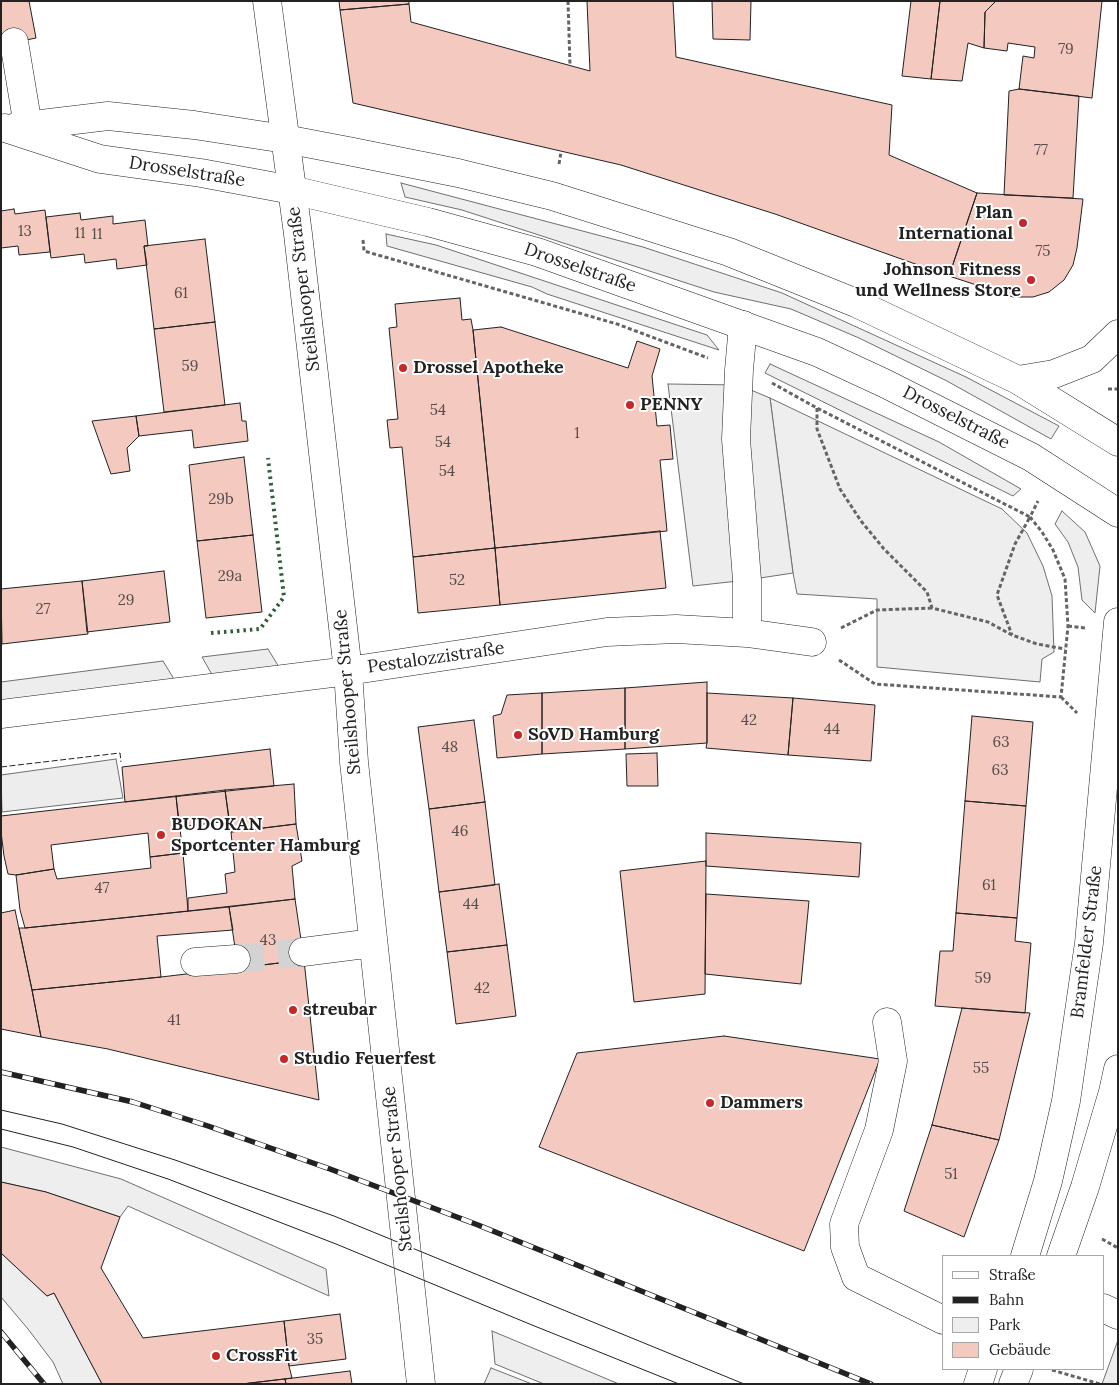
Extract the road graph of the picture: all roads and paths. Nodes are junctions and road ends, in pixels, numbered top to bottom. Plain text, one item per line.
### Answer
1 (267, 1) edge
2 (568, 1) edge
3 (14, 42) dead end
4 (570, 66) dead end
5 (11, 127) edge
6 (285, 139) junction
7 (292, 190) junction
8 (358, 206) junction
9 (743, 325) junction
10 (1118, 334) edge
11 (739, 370) junction
12 (1018, 380) junction
13 (1107, 389) dead end
14 (1118, 389) edge
15 (817, 408) junction
16 (1118, 442) edge
17 (1055, 471) junction
18 (1118, 513) edge
19 (1030, 516) junction
20 (932, 608) junction
21 (1118, 622) edge
22 (747, 633) junction
23 (1012, 635) junction
24 (812, 642) junction
25 (1065, 648) junction
26 (348, 671) junction
27 (1, 714) edge
28 (374, 943) junction
29 (303, 952) tunnel mouth
30 (236, 959) tunnel mouth
31 (195, 962) dead end
32 (887, 1022) dead end
33 (1118, 1069) edge
34 (1024, 1255) edge
35 (1061, 1255) edge
36 (1104, 1308) edge
37 (1118, 1315) edge
38 (942, 1320) edge
39 (983, 1370) edge
40 (1019, 1370) edge
41 (1053, 1370) edge
42 (421, 1384) edge
43 (978, 1384) edge
44 (1013, 1384) edge
45 (1100, 1384) edge

1 - 6 main road, Steilshooper Straße
2 - 4 path
3 - 5 main road
5 - 6 main road
5 - 7 main road, Drosselstraße
6 - 7 main road, Steilshooper Straße
6 - 12 main road
7 - 8 main road, Drosselstraße
7 - 26 main road, Steilshooper Straße
8 - 9 main road, Drosselstraße
8 - 11 path
9 - 11 main road
9 - 17 main road, Drosselstraße
10 - 12 main road
11 - 15 path
11 - 22 main road
12 - 16 main road
13 - 14 path
15 - 19 path
15 - 20 path
17 - 18 main road, Drosselstraße
17 - 19 path
19 - 23 path
19 - 25 path
20 - 23 path
20 - 24 path
21 - 34 main road, Bramfelder Straße
22 - 24 main road, Pestalozzistraße
22 - 26 main road, Pestalozzistraße
23 - 25 path
24 - 25 path
26 - 27 main road, Pestalozzistraße
26 - 28 main road, Steilshooper Straße
28 - 29 main road
28 - 42 main road, Steilshooper Straße
30 - 31 main road
32 - 38 main road
33 - 35 main road
36 - 37 main road
39 - 43 main road
40 - 44 main road
41 - 45 path

